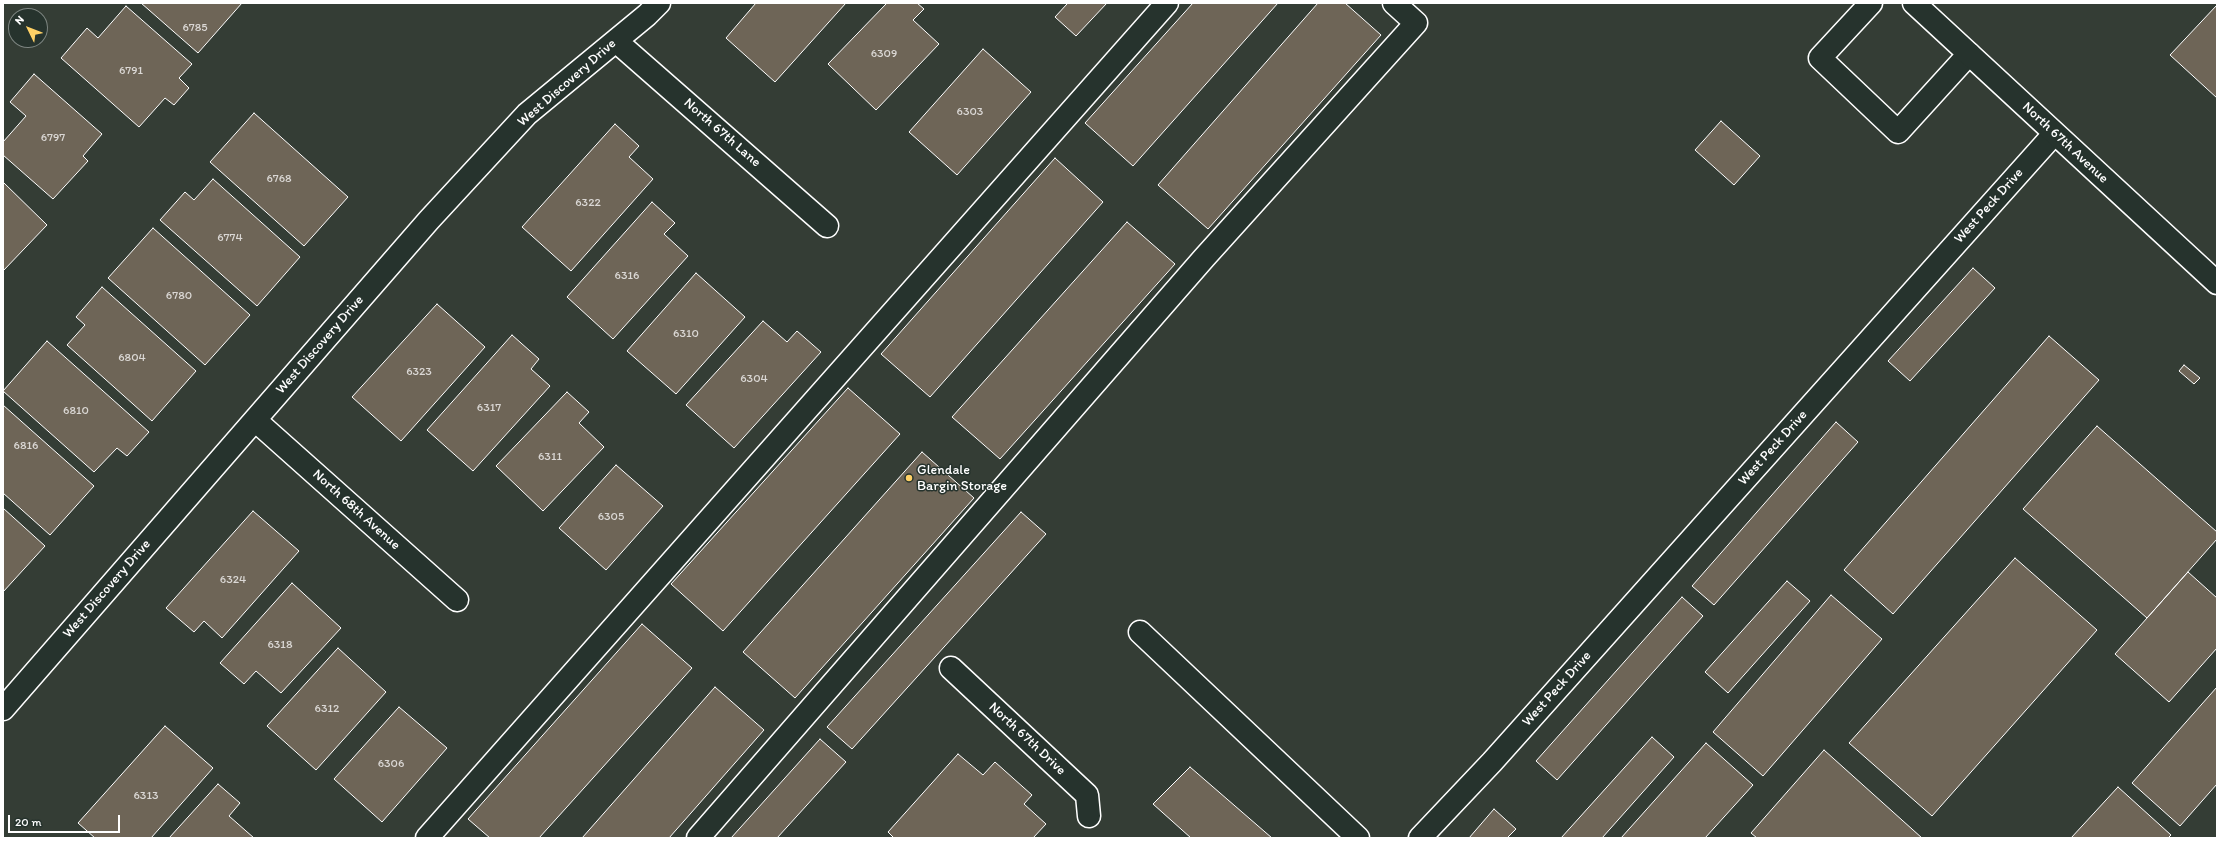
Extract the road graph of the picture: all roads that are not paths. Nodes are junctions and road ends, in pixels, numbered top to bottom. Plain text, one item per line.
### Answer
1 (1167, 3) edge
2 (1394, 3) edge
3 (1871, 3) edge
4 (1914, 3) edge
5 (647, 7) edge
6 (616, 41) junction
7 (1969, 54) junction
8 (2054, 134) junction
9 (827, 226) dead end
10 (2217, 283) edge
11 (254, 420) junction
12 (457, 600) dead end
13 (1140, 632) dead end
14 (951, 668) dead end
15 (3, 709) edge
16 (1089, 816) dead end
17 (428, 838) edge
18 (698, 838) edge
19 (1358, 838) edge
20 (1420, 838) edge

1 - 17 street
2 - 18 street
3 - 7 street
4 - 7 street, North 67th Avenue
5 - 6 street, West Discovery Drive
6 - 9 street, North 67th Lane
6 - 11 street, West Discovery Drive
7 - 8 street, North 67th Avenue
8 - 10 street, North 67th Avenue
8 - 20 street, West Peck Drive
11 - 12 street, North 68th Avenue
11 - 15 street, West Discovery Drive
13 - 19 street
14 - 16 street, North 67th Drive

